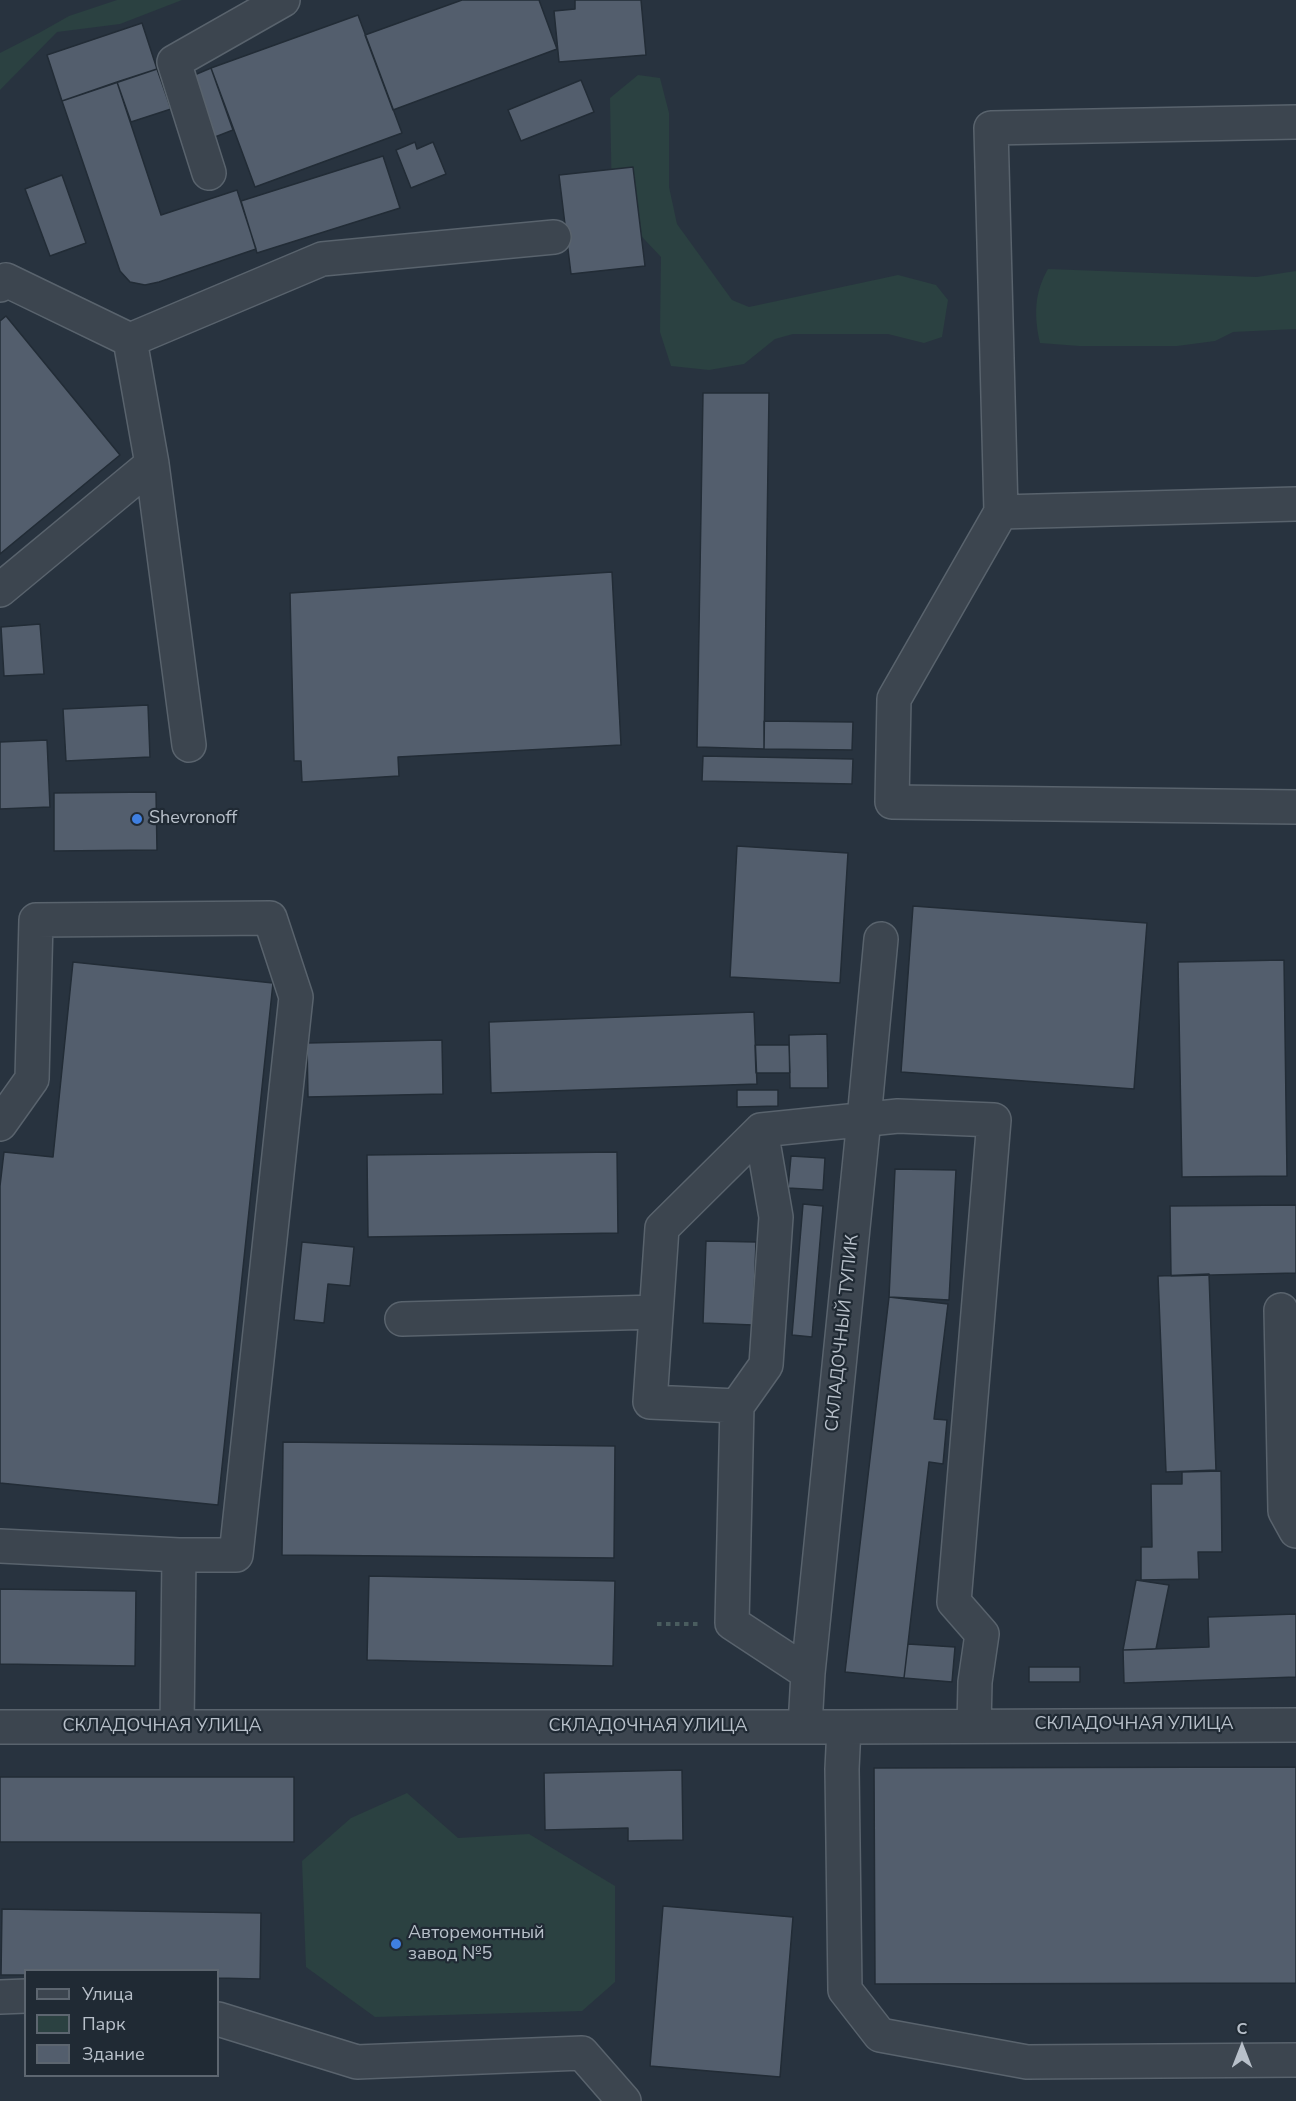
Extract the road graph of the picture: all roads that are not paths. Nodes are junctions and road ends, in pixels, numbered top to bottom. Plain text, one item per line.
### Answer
1 (283, 0) edge
2 (1296, 122) edge
3 (208, 173) dead end
4 (554, 237) dead end
5 (0, 285) edge
6 (130, 340) junction
7 (152, 464) junction
8 (1296, 504) edge
9 (1000, 512) junction
10 (0, 590) edge
11 (189, 745) dead end
12 (1296, 807) edge
13 (881, 939) dead end
14 (864, 1119) junction
15 (0, 1124) edge
16 (761, 1130) junction
17 (1281, 1310) dead end
18 (656, 1312) junction
19 (402, 1319) dead end
20 (737, 1406) junction
21 (1296, 1531) edge
22 (0, 1546) edge
23 (179, 1555) junction
24 (808, 1673) junction
25 (1296, 1725) edge
26 (974, 1726) junction
27 (0, 1727) edge
28 (177, 1727) junction
29 (805, 1727) junction
30 (844, 1727) junction
31 (24, 1996) edge
32 (0, 1997) edge
33 (219, 2019) edge
34 (1296, 2060) edge
35 (624, 2101) edge

1 - 3 street
2 - 9 street
4 - 6 street
5 - 6 street
6 - 7 street
7 - 10 street
7 - 11 street
8 - 9 street
9 - 12 street
13 - 14 street, СКЛАДОЧНЫЙ ТУПИК
14 - 16 street
14 - 24 street, СКЛАДОЧНЫЙ ТУПИК
14 - 26 street
15 - 23 street
16 - 18 street
16 - 20 street
17 - 21 street
18 - 19 street
18 - 20 street
20 - 24 street
22 - 23 street
23 - 28 street
24 - 29 street, СКЛАДОЧНЫЙ ТУПИК
25 - 26 street, СКЛАДОЧНАЯ УЛИЦА
26 - 30 street, СКЛАДОЧНАЯ УЛИЦА
27 - 28 street, СКЛАДОЧНАЯ УЛИЦА
28 - 29 street, СКЛАДОЧНАЯ УЛИЦА
29 - 30 street, СКЛАДОЧНАЯ УЛИЦА
30 - 34 street
31 - 32 street
33 - 35 street

